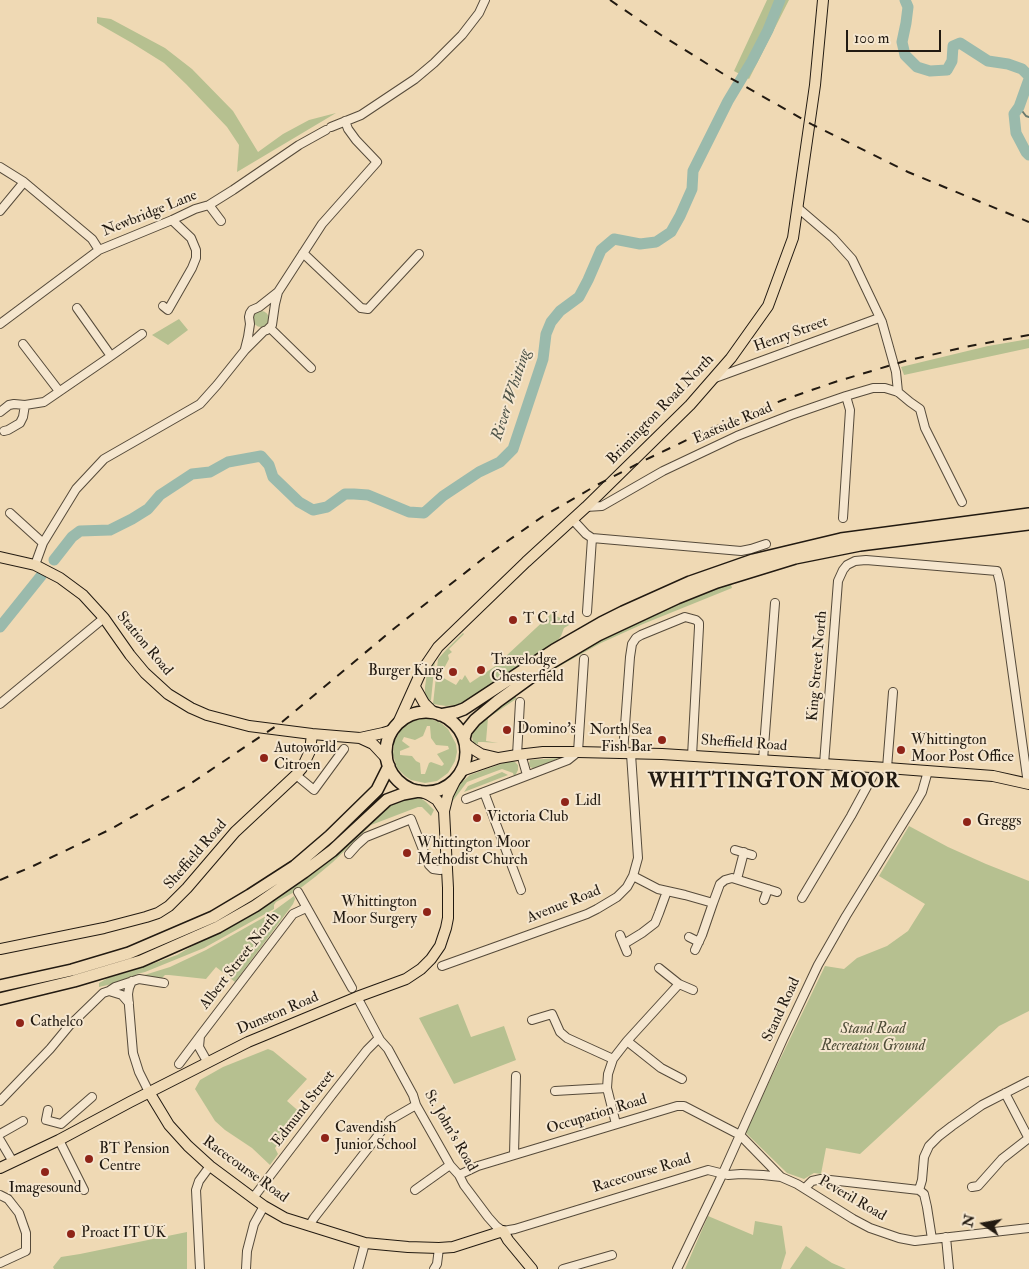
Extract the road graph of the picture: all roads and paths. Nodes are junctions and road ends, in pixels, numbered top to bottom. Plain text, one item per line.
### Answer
1 (485, 0) edge
2 (823, 0) edge
3 (345, 121) junction
4 (0, 167) edge
5 (24, 182) junction
6 (209, 205) junction
7 (798, 208) junction
8 (0, 211) edge
9 (172, 220) junction
10 (221, 221) dead end
11 (99, 250) junction
12 (303, 253) junction
13 (419, 254) dead end
14 (278, 292) junction
15 (163, 306) dead end
16 (259, 307) junction
17 (77, 308) dead end
18 (273, 316) junction
19 (879, 318) junction
20 (0, 324) edge
21 (250, 324) junction
22 (267, 330) junction
23 (142, 334) dead end
24 (23, 344) dead end
25 (245, 350) junction
26 (111, 356) junction
27 (311, 368) dead end
28 (713, 378) junction
29 (59, 391) junction
30 (898, 392) junction
31 (846, 396) junction
32 (25, 405) junction
33 (0, 412) edge
34 (1, 430) edge
35 (962, 502) dead end
36 (586, 507) junction
37 (10, 513) dead end
38 (1029, 514) edge
39 (843, 518) dead end
40 (573, 520) junction
41 (1029, 524) edge
42 (592, 538) junction
43 (43, 542) junction
44 (766, 544) dead end
45 (706, 548) junction
46 (0, 557) edge
47 (705, 558) dead end
48 (34, 565) junction
49 (775, 603) dead end
50 (587, 612) dead end
51 (104, 618) junction
52 (584, 658) dead end
53 (415, 687) junction
54 (893, 692) dead end
55 (520, 702) dead end
56 (0, 704) edge
57 (437, 714) junction
58 (396, 727) junction
59 (312, 734) junction
60 (360, 738) junction
61 (465, 741) junction
62 (344, 749) dead end
63 (578, 752) junction
64 (519, 754) junction
65 (627, 754) junction
66 (692, 756) junction
67 (499, 758) junction
68 (763, 760) junction
69 (388, 763) junction
70 (824, 764) junction
71 (882, 768) junction
72 (928, 771) junction
73 (459, 774) junction
74 (296, 775) junction
75 (527, 776) junction
76 (1029, 784) edge
77 (420, 791) junction
78 (484, 792) junction
79 (466, 799) dead end
80 (444, 811) junction
81 (735, 850) dead end
82 (350, 854) dead end
83 (446, 869) junction
84 (633, 876) junction
85 (737, 879) junction
86 (768, 889) junction
87 (521, 890) dead end
88 (667, 891) junction
89 (298, 892) dead end
90 (777, 892) dead end
91 (802, 898) dead end
92 (764, 900) dead end
93 (713, 903) junction
94 (306, 908) junction
95 (620, 935) dead end
96 (689, 937) dead end
97 (699, 942) junction
98 (624, 944) junction
99 (463, 948) dead end
100 (0, 949) edge
101 (694, 950) dead end
102 (627, 952) dead end
103 (465, 957) junction
104 (442, 966) dead end
105 (659, 968) dead end
106 (132, 981) junction
107 (164, 983) dead end
108 (679, 984) junction
109 (0, 986) edge
110 (352, 988) dead end
111 (693, 990) dead end
112 (109, 991) junction
113 (0, 998) edge
114 (357, 998) junction
115 (129, 1003) junction
116 (532, 1020) dead end
117 (200, 1036) junction
118 (379, 1038) junction
119 (627, 1041) junction
120 (613, 1059) junction
121 (208, 1063) junction
122 (179, 1064) dead end
123 (516, 1076) dead end
124 (682, 1079) dead end
125 (1029, 1082) edge
126 (607, 1088) junction
127 (149, 1092) junction
128 (555, 1092) dead end
129 (1005, 1093) junction
130 (92, 1097) dead end
131 (0, 1101) edge
132 (416, 1106) junction
133 (48, 1110) dead end
134 (23, 1121) dead end
135 (61, 1124) junction
136 (616, 1124) junction
137 (0, 1134) edge
138 (740, 1135) junction
139 (62, 1138) junction
140 (1029, 1139) edge
141 (0, 1140) edge
142 (514, 1154) junction
143 (13, 1162) junction
144 (450, 1165) junction
145 (210, 1166) junction
146 (0, 1168) edge
147 (723, 1173) junction
148 (459, 1174) junction
149 (782, 1177) junction
150 (972, 1187) dead end
151 (805, 1188) junction
152 (84, 1190) dead end
153 (415, 1190) dead end
154 (919, 1190) junction
155 (0, 1195) edge
156 (253, 1198) junction
157 (264, 1206) junction
158 (309, 1226) junction
159 (1029, 1228) edge
160 (503, 1231) junction
161 (946, 1237) junction
162 (932, 1239) junction
163 (365, 1243) junction
164 (439, 1248) junction
165 (612, 1255) dead end
166 (0, 1263) edge
167 (200, 1269) edge
168 (246, 1269) edge
169 (358, 1269) edge
170 (434, 1269) edge
171 (532, 1269) edge
172 (563, 1269) edge
173 (677, 1269) edge
174 (949, 1269) edge

1 - 3 street, Newbridge Lane
2 - 7 main road, Brimington Road North
3 - 6 street, Newbridge Lane
3 - 12 street
4 - 5 street
5 - 8 street
5 - 11 street
6 - 9 street, Newbridge Lane
6 - 10 street
7 - 19 street
7 - 28 main road, Brimington Road North
9 - 11 street, Newbridge Lane
9 - 15 street
11 - 20 street, Newbridge Lane
12 - 13 street
12 - 14 street
14 - 16 street
14 - 18 street
16 - 18 street
16 - 21 street
17 - 26 street
18 - 22 street
19 - 28 street, Henry Street
19 - 30 street
21 - 22 street
21 - 25 street
22 - 25 street
22 - 27 street
23 - 26 street
24 - 29 street
25 - 43 street
26 - 29 street
28 - 36 main road, Brimington Road North
29 - 32 street
30 - 31 street, Eastside Road
30 - 35 street
31 - 36 street, Eastside Road
31 - 39 street
32 - 33 street
32 - 34 street
36 - 40 main road, Brimington Road North
37 - 43 street
38 - 57 highway
40 - 42 street
40 - 53 main road, Brimington Road North
41 - 61 highway
42 - 45 street
42 - 50 street
43 - 48 street
44 - 45 street
45 - 47 street
46 - 48 main road, Station Road
48 - 51 main road, Station Road
49 - 68 street
51 - 56 street
51 - 59 main road, Station Road
52 - 63 street
53 - 57 main road
53 - 58 main road, Brimington Road North
54 - 71 street
55 - 64 street
57 - 58 highway
57 - 61 highway
58 - 60 main road, Station Road
58 - 69 highway
59 - 60 main road, Station Road
59 - 74 main road, Sheffield Road
60 - 69 main road
61 - 67 main road
61 - 73 highway
62 - 74 street
63 - 64 main road
63 - 65 main road, Sheffield Road
63 - 75 street
64 - 67 main road
64 - 75 street
65 - 66 main road, Sheffield Road
65 - 66 street, Avenue Road
65 - 84 street, Avenue Road
66 - 68 main road, Sheffield Road
67 - 73 main road
68 - 70 main road, Sheffield Road
69 - 77 highway
69 - 109 highway
70 - 71 main road, Sheffield Road
70 - 76 street, King Street North
71 - 72 main road, Sheffield Road
71 - 91 street
72 - 76 main road, Sheffield Road
72 - 138 street, Stand Road
73 - 77 highway
73 - 80 main road, Dunston Road
74 - 100 main road, Sheffield Road
75 - 78 street
77 - 80 main road
77 - 113 highway
78 - 79 street
78 - 87 street
80 - 83 main road, Dunston Road
81 - 85 street
82 - 83 street
83 - 114 main road, Dunston Road
84 - 88 street
84 - 103 street, Avenue Road
85 - 86 street
85 - 93 street
86 - 90 street
86 - 92 street
88 - 93 street
88 - 98 street
89 - 94 street
93 - 97 street
94 - 110 street
94 - 117 street, Albert Street North
95 - 98 street
96 - 97 street
97 - 101 street
98 - 102 street
99 - 103 street
103 - 104 street, Avenue Road
105 - 108 street
106 - 107 street
106 - 112 street
106 - 115 street, Racecourse Road
108 - 111 street
108 - 119 street
112 - 115 street
112 - 131 street
114 - 118 street, St. John's Road
114 - 121 main road, Dunston Road
115 - 127 street, Racecourse Road
116 - 120 street
117 - 121 street
117 - 122 street, Albert Street North
118 - 132 street, St. John's Road
118 - 156 street, Edmund Street
119 - 120 street
119 - 124 street
120 - 126 street
121 - 127 main road, Dunston Road
123 - 142 street
125 - 129 street
126 - 128 street
126 - 136 street
127 - 139 main road, Dunston Road
127 - 145 main road, Racecourse Road
129 - 140 street
129 - 154 street
130 - 135 street
132 - 144 street, St. John's Road
132 - 158 street
133 - 135 street
134 - 137 street
135 - 139 street
136 - 138 street, Occupation Road
136 - 142 street, Occupation Road
138 - 147 street, Stand Road
138 - 149 street, Occupation Road
139 - 143 main road, Dunston Road
139 - 152 street
140 - 150 street
141 - 143 street
142 - 148 street, Occupation Road
143 - 146 main road, Dunston Road
144 - 148 street, St. John's Road
144 - 153 street
145 - 156 main road, Racecourse Road
145 - 167 street
147 - 149 street, Peveril Road
147 - 160 street, Racecourse Road
147 - 173 street, Stand Road
148 - 160 street, St. John's Road
149 - 151 street, Peveril Road
151 - 154 street
151 - 162 street, Peveril Road
154 - 162 street
155 - 166 street
156 - 157 main road, Racecourse Road
157 - 158 main road, Racecourse Road
157 - 168 street
158 - 163 main road, Racecourse Road
159 - 161 street, Peveril Road
160 - 164 main road, Racecourse Road
160 - 171 main road, St. John's Road
161 - 162 street, Peveril Road
161 - 174 street
163 - 164 main road, Racecourse Road
163 - 169 street
164 - 170 street
165 - 172 street

